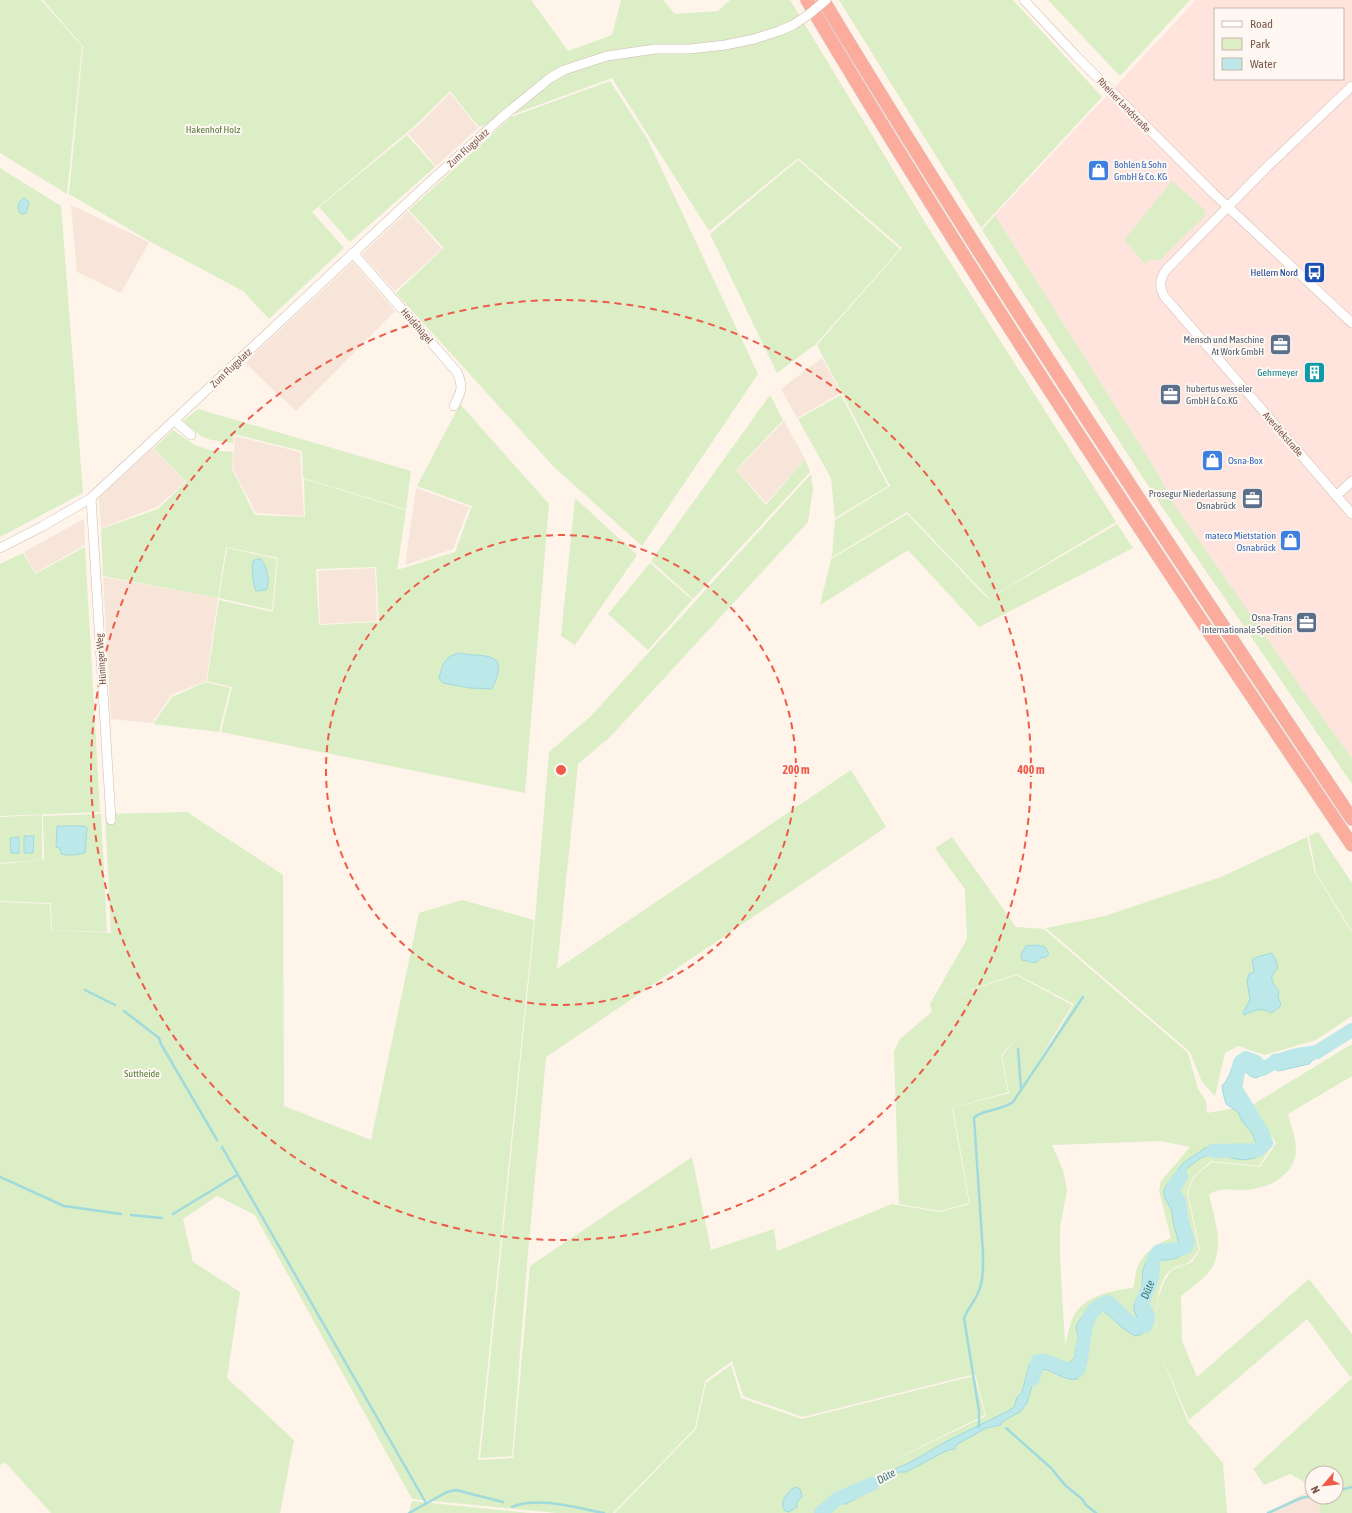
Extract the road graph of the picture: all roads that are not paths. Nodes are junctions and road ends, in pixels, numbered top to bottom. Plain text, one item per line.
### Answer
1 (807, 0) edge
2 (823, 0) edge
3 (826, 0) edge
4 (1024, 0) edge
5 (1352, 86) edge
6 (1227, 207) junction
7 (353, 253) junction
8 (1352, 323) edge
9 (454, 406) dead end
10 (175, 421) junction
11 (191, 435) dead end
12 (1352, 481) edge
13 (1336, 496) junction
14 (91, 498) junction
15 (1352, 514) edge
16 (0, 548) edge
17 (1352, 819) edge
18 (111, 820) dead end
19 (1352, 845) edge

1 - 19 highway
2 - 17 highway
3 - 7 street, Zum Flugplatz, bridge
4 - 6 street, Rheiner Landstraße
5 - 6 street
6 - 8 street, Rheiner Landstraße
6 - 13 street, Averdiekstraße
7 - 9 street, Heidehügel
7 - 10 street, Zum Flugplatz
10 - 11 street
10 - 14 street, Zum Flugplatz
12 - 13 street
13 - 15 street, Averdiekstraße
14 - 16 street, Zum Flugplatz
14 - 18 street, Hüninger Weg

